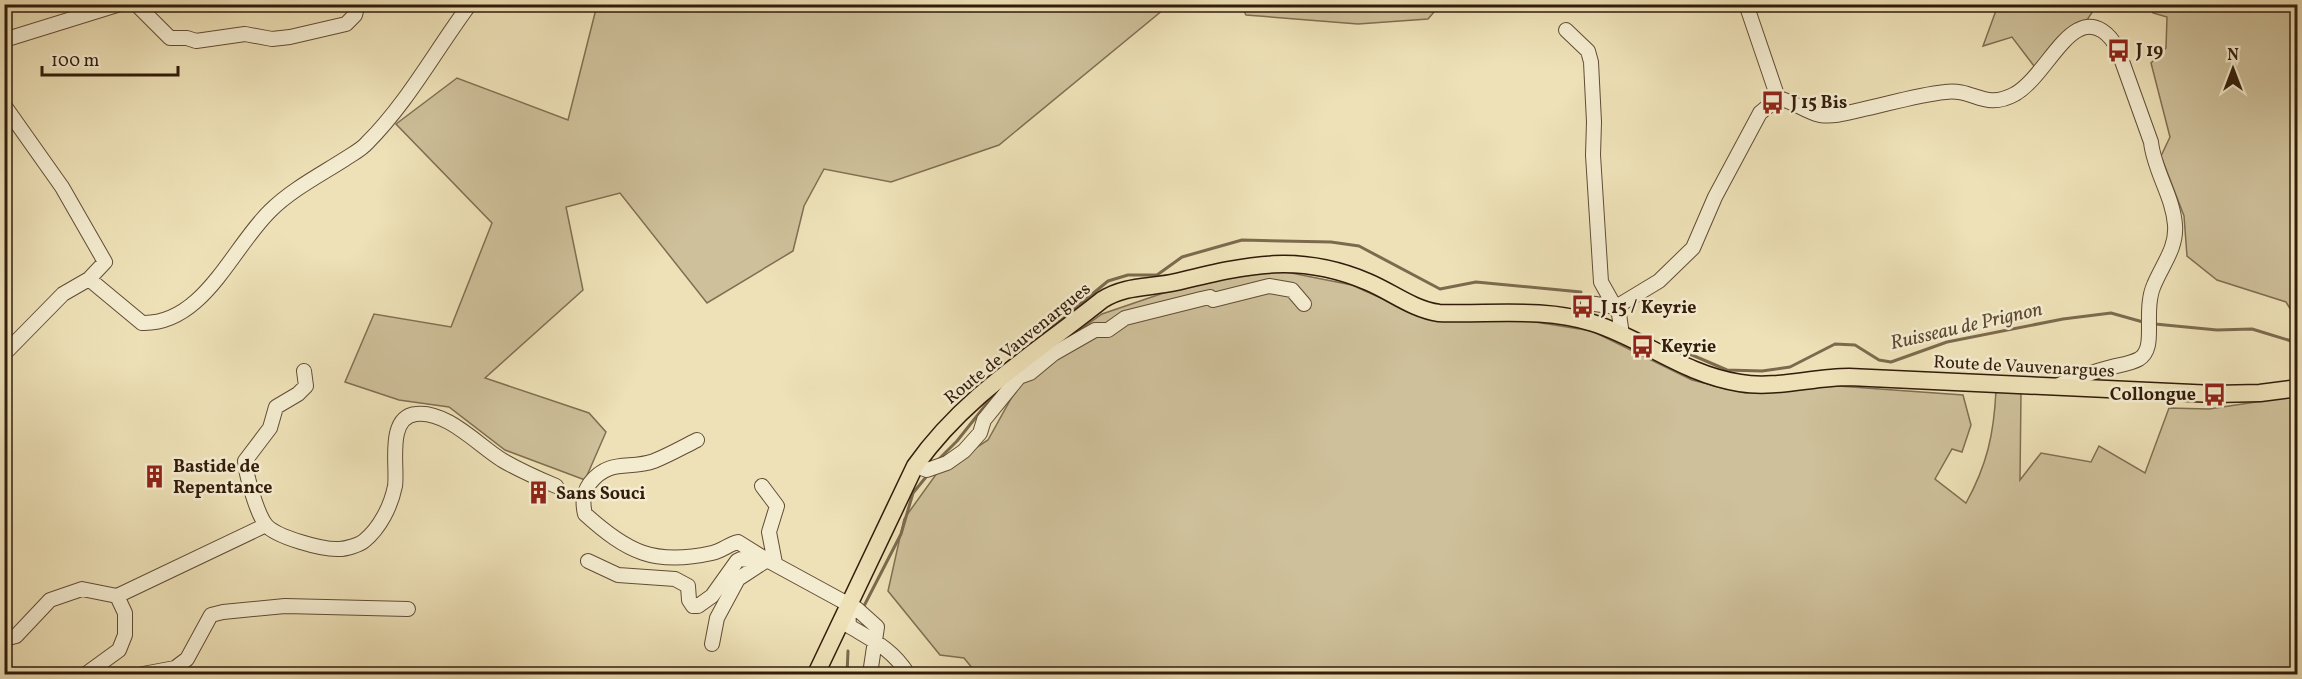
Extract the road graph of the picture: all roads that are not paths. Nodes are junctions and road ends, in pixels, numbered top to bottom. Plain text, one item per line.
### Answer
1 (120, 4) edge
2 (136, 4) edge
3 (358, 4) edge
4 (470, 4) edge
5 (1746, 4) edge
6 (1566, 30) dead end
7 (4, 40) edge
8 (1778, 98) junction
9 (4, 105) edge
10 (89, 279) junction
11 (1601, 282) junction
12 (1588, 303) junction
13 (1304, 304) dead end
14 (1616, 307) junction
15 (1573, 317) junction
16 (1622, 336) junction
17 (4, 351) edge
18 (304, 371) dead end
19 (1015, 373) junction
20 (2086, 383) junction
21 (2298, 388) edge
22 (697, 440) dead end
23 (915, 466) junction
24 (556, 486) dead end
25 (762, 486) dead end
26 (266, 525) junction
27 (588, 561) dead end
28 (768, 562) junction
29 (117, 596) junction
30 (408, 609) dead end
31 (857, 609) junction
32 (853, 628) junction
33 (4, 639) edge
34 (876, 643) junction
35 (712, 644) dead end
36 (86, 675) edge
37 (143, 675) edge
38 (816, 675) edge
39 (822, 675) edge
40 (870, 675) edge
41 (908, 675) edge

1 - 7 street
2 - 3 street
4 - 10 street
5 - 8 street
6 - 11 street
8 - 14 street
8 - 20 street
9 - 10 street
10 - 17 street
11 - 12 street
11 - 14 street
12 - 14 street
12 - 15 street
13 - 19 street
14 - 16 street
15 - 16 main road, Route de Vauvenargues
15 - 19 main road, Route de Vauvenargues
16 - 20 main road, Route de Vauvenargues
18 - 26 street
19 - 23 main road, Route de Vauvenargues
19 - 23 street
20 - 21 main road, Route de Vauvenargues
22 - 28 street
23 - 31 main road, Route de Vauvenargues
24 - 26 street
25 - 28 street
26 - 29 street
27 - 28 street
28 - 31 street
28 - 35 street
29 - 33 street
29 - 36 street
30 - 37 street
31 - 32 main road, Route de Vauvenargues
31 - 34 street
31 - 38 main road, Route de Vauvenargues
32 - 34 street
32 - 39 main road, Route de Vauvenargues
34 - 40 street
34 - 41 street

